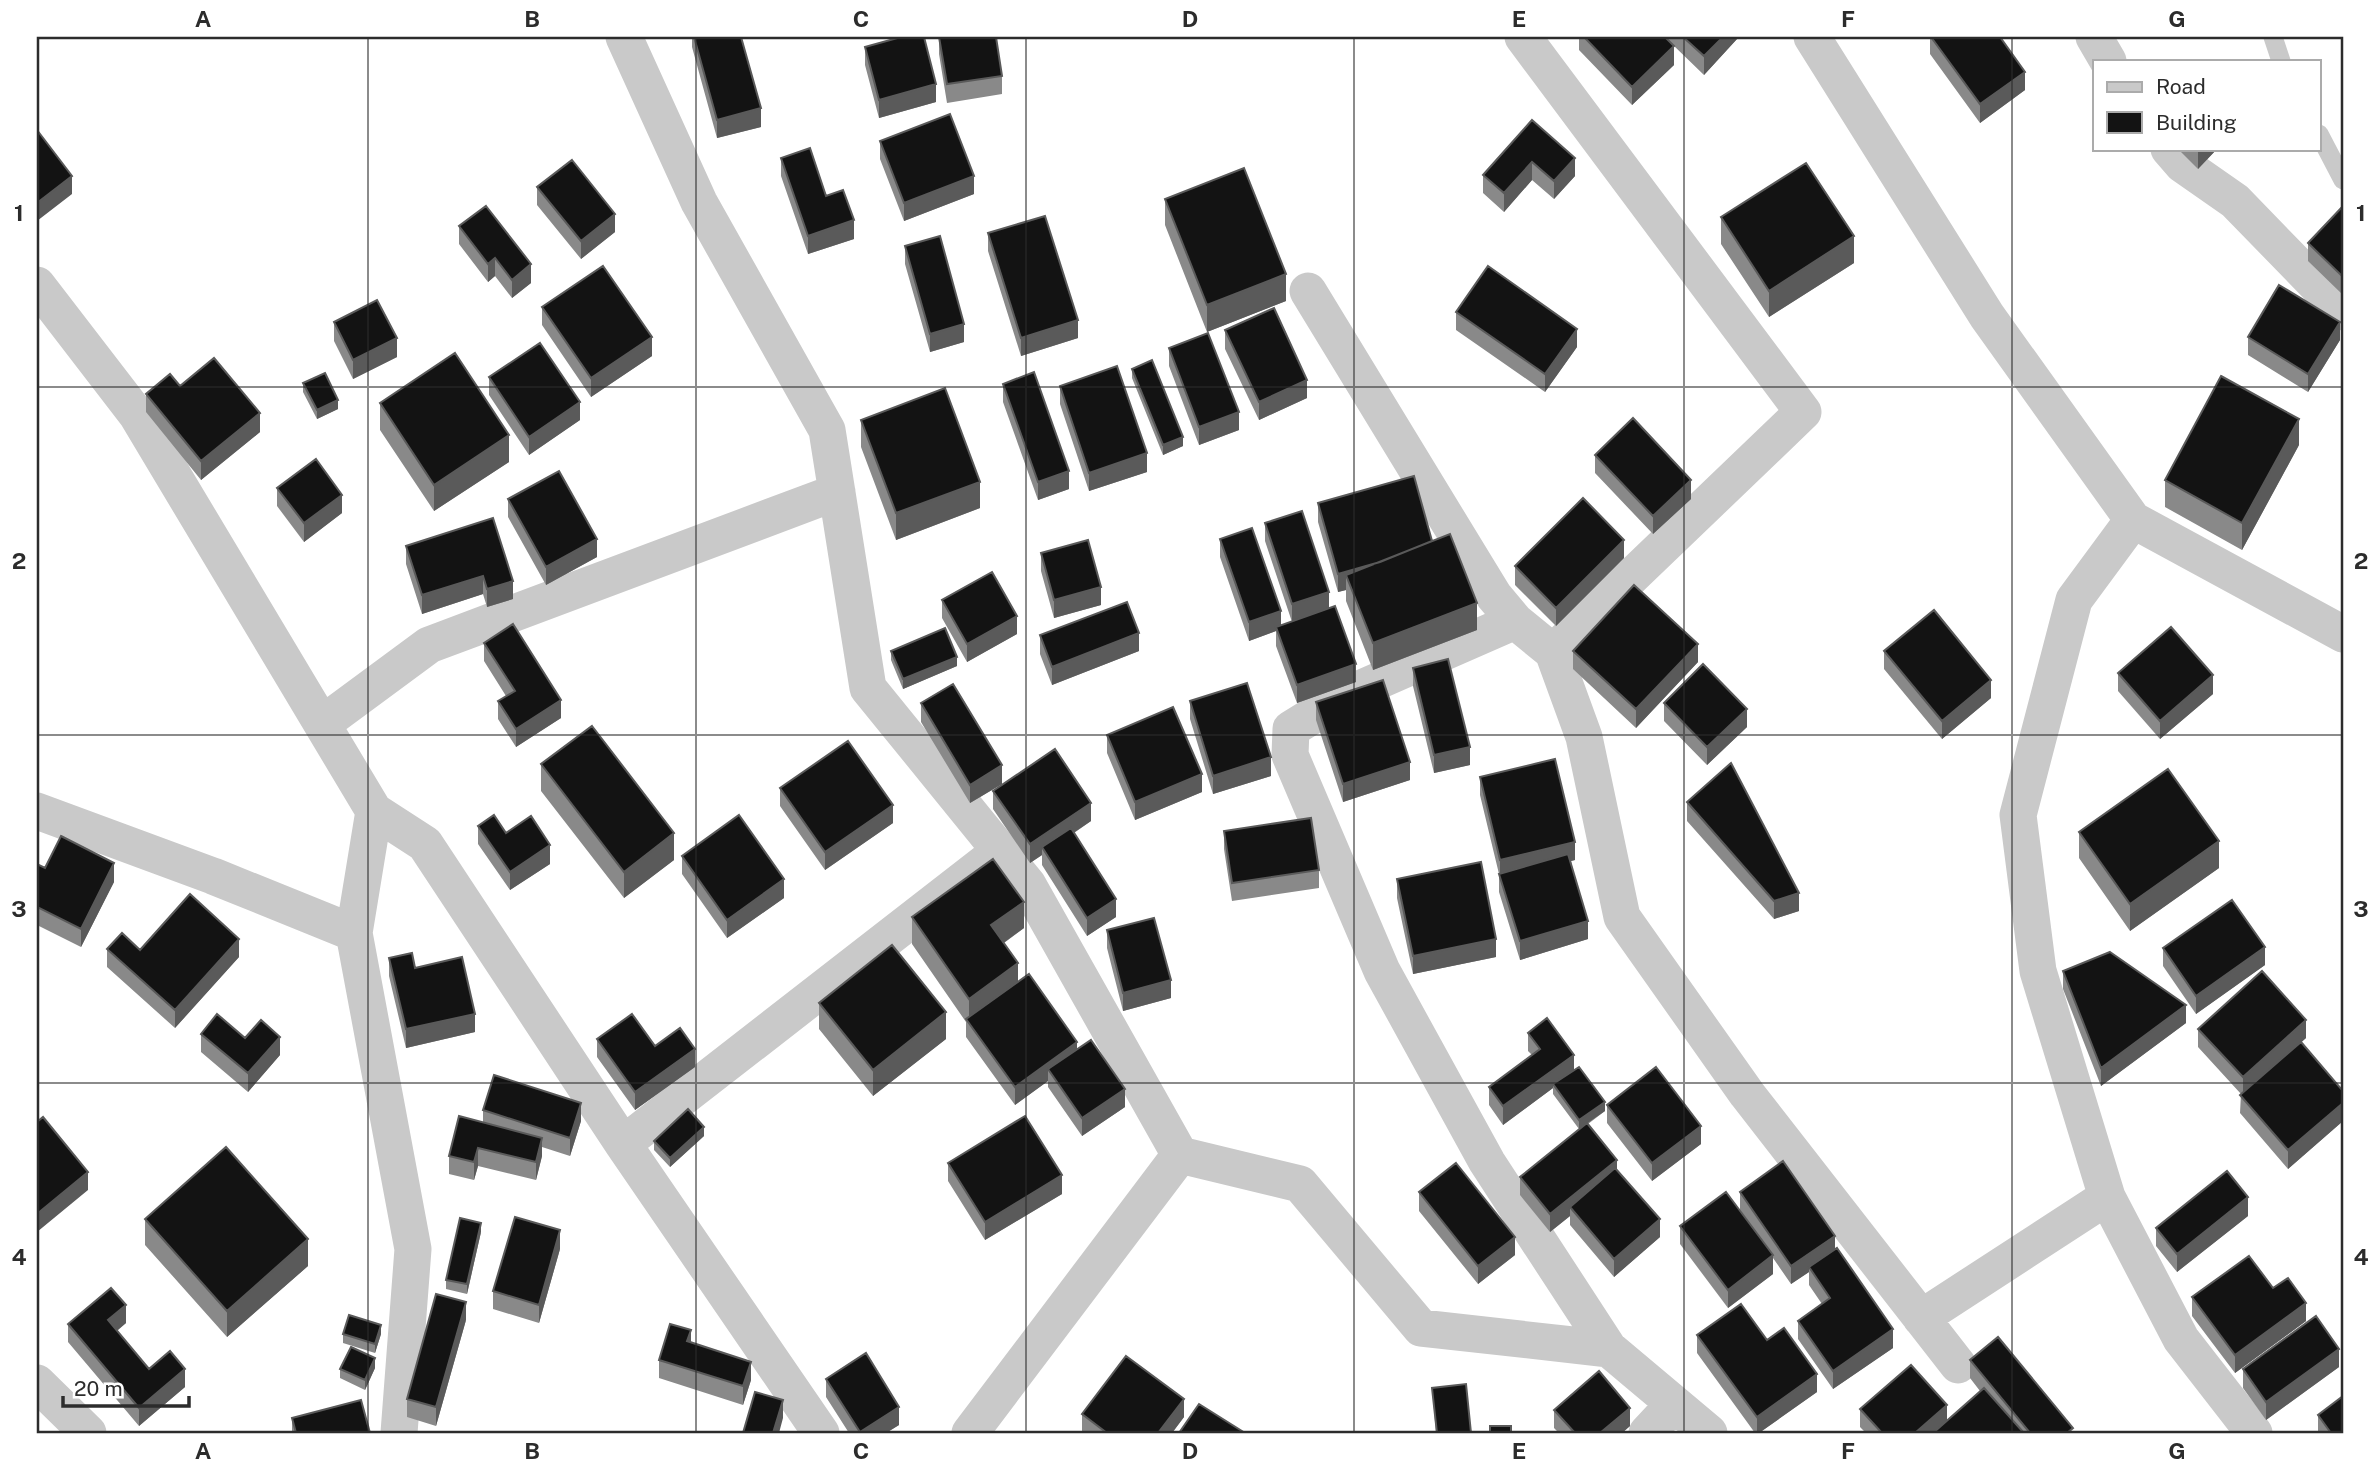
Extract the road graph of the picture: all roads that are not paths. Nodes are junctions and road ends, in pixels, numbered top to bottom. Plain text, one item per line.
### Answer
1 (624, 37) edge
2 (1523, 37) edge
3 (1812, 37) edge
4 (2094, 37) edge
5 (2273, 37) edge
6 (2107, 60) edge
7 (2281, 60) edge
8 (2320, 136) edge
9 (2170, 150) edge
10 (2343, 180) edge
11 (37, 285) edge
12 (1308, 291) dead end
13 (2343, 312) edge
14 (837, 492) junction
15 (2133, 520) junction
16 (1515, 621) junction
17 (2343, 634) edge
18 (1553, 652) junction
19 (322, 724) junction
20 (37, 811) edge
21 (374, 811) junction
22 (1000, 851) junction
23 (354, 933) junction
24 (623, 1144) junction
25 (1180, 1155) junction
26 (2107, 1197) junction
27 (1921, 1318) junction
28 (1609, 1349) junction
29 (1958, 1365) dead end
30 (37, 1383) edge
31 (1674, 1404) junction
32 (88, 1433) edge
33 (399, 1433) edge
34 (821, 1433) edge
35 (970, 1433) edge
36 (1647, 1433) edge
37 (1709, 1433) edge
38 (2254, 1433) edge

1 - 14 street
2 - 18 street
3 - 15 street
4 - 6 street
5 - 7 lane
8 - 10 lane
9 - 13 street
11 - 19 street
12 - 16 street
14 - 19 street
14 - 22 street
15 - 17 street
15 - 26 street
16 - 18 street
16 - 28 street
18 - 27 street
19 - 21 street
20 - 23 street
21 - 23 street
21 - 24 street
22 - 24 street
22 - 25 street
23 - 33 street
24 - 34 street
25 - 28 street
25 - 35 street
26 - 27 street
26 - 38 street
27 - 29 street
28 - 31 street
30 - 32 street
31 - 36 street
31 - 37 street

